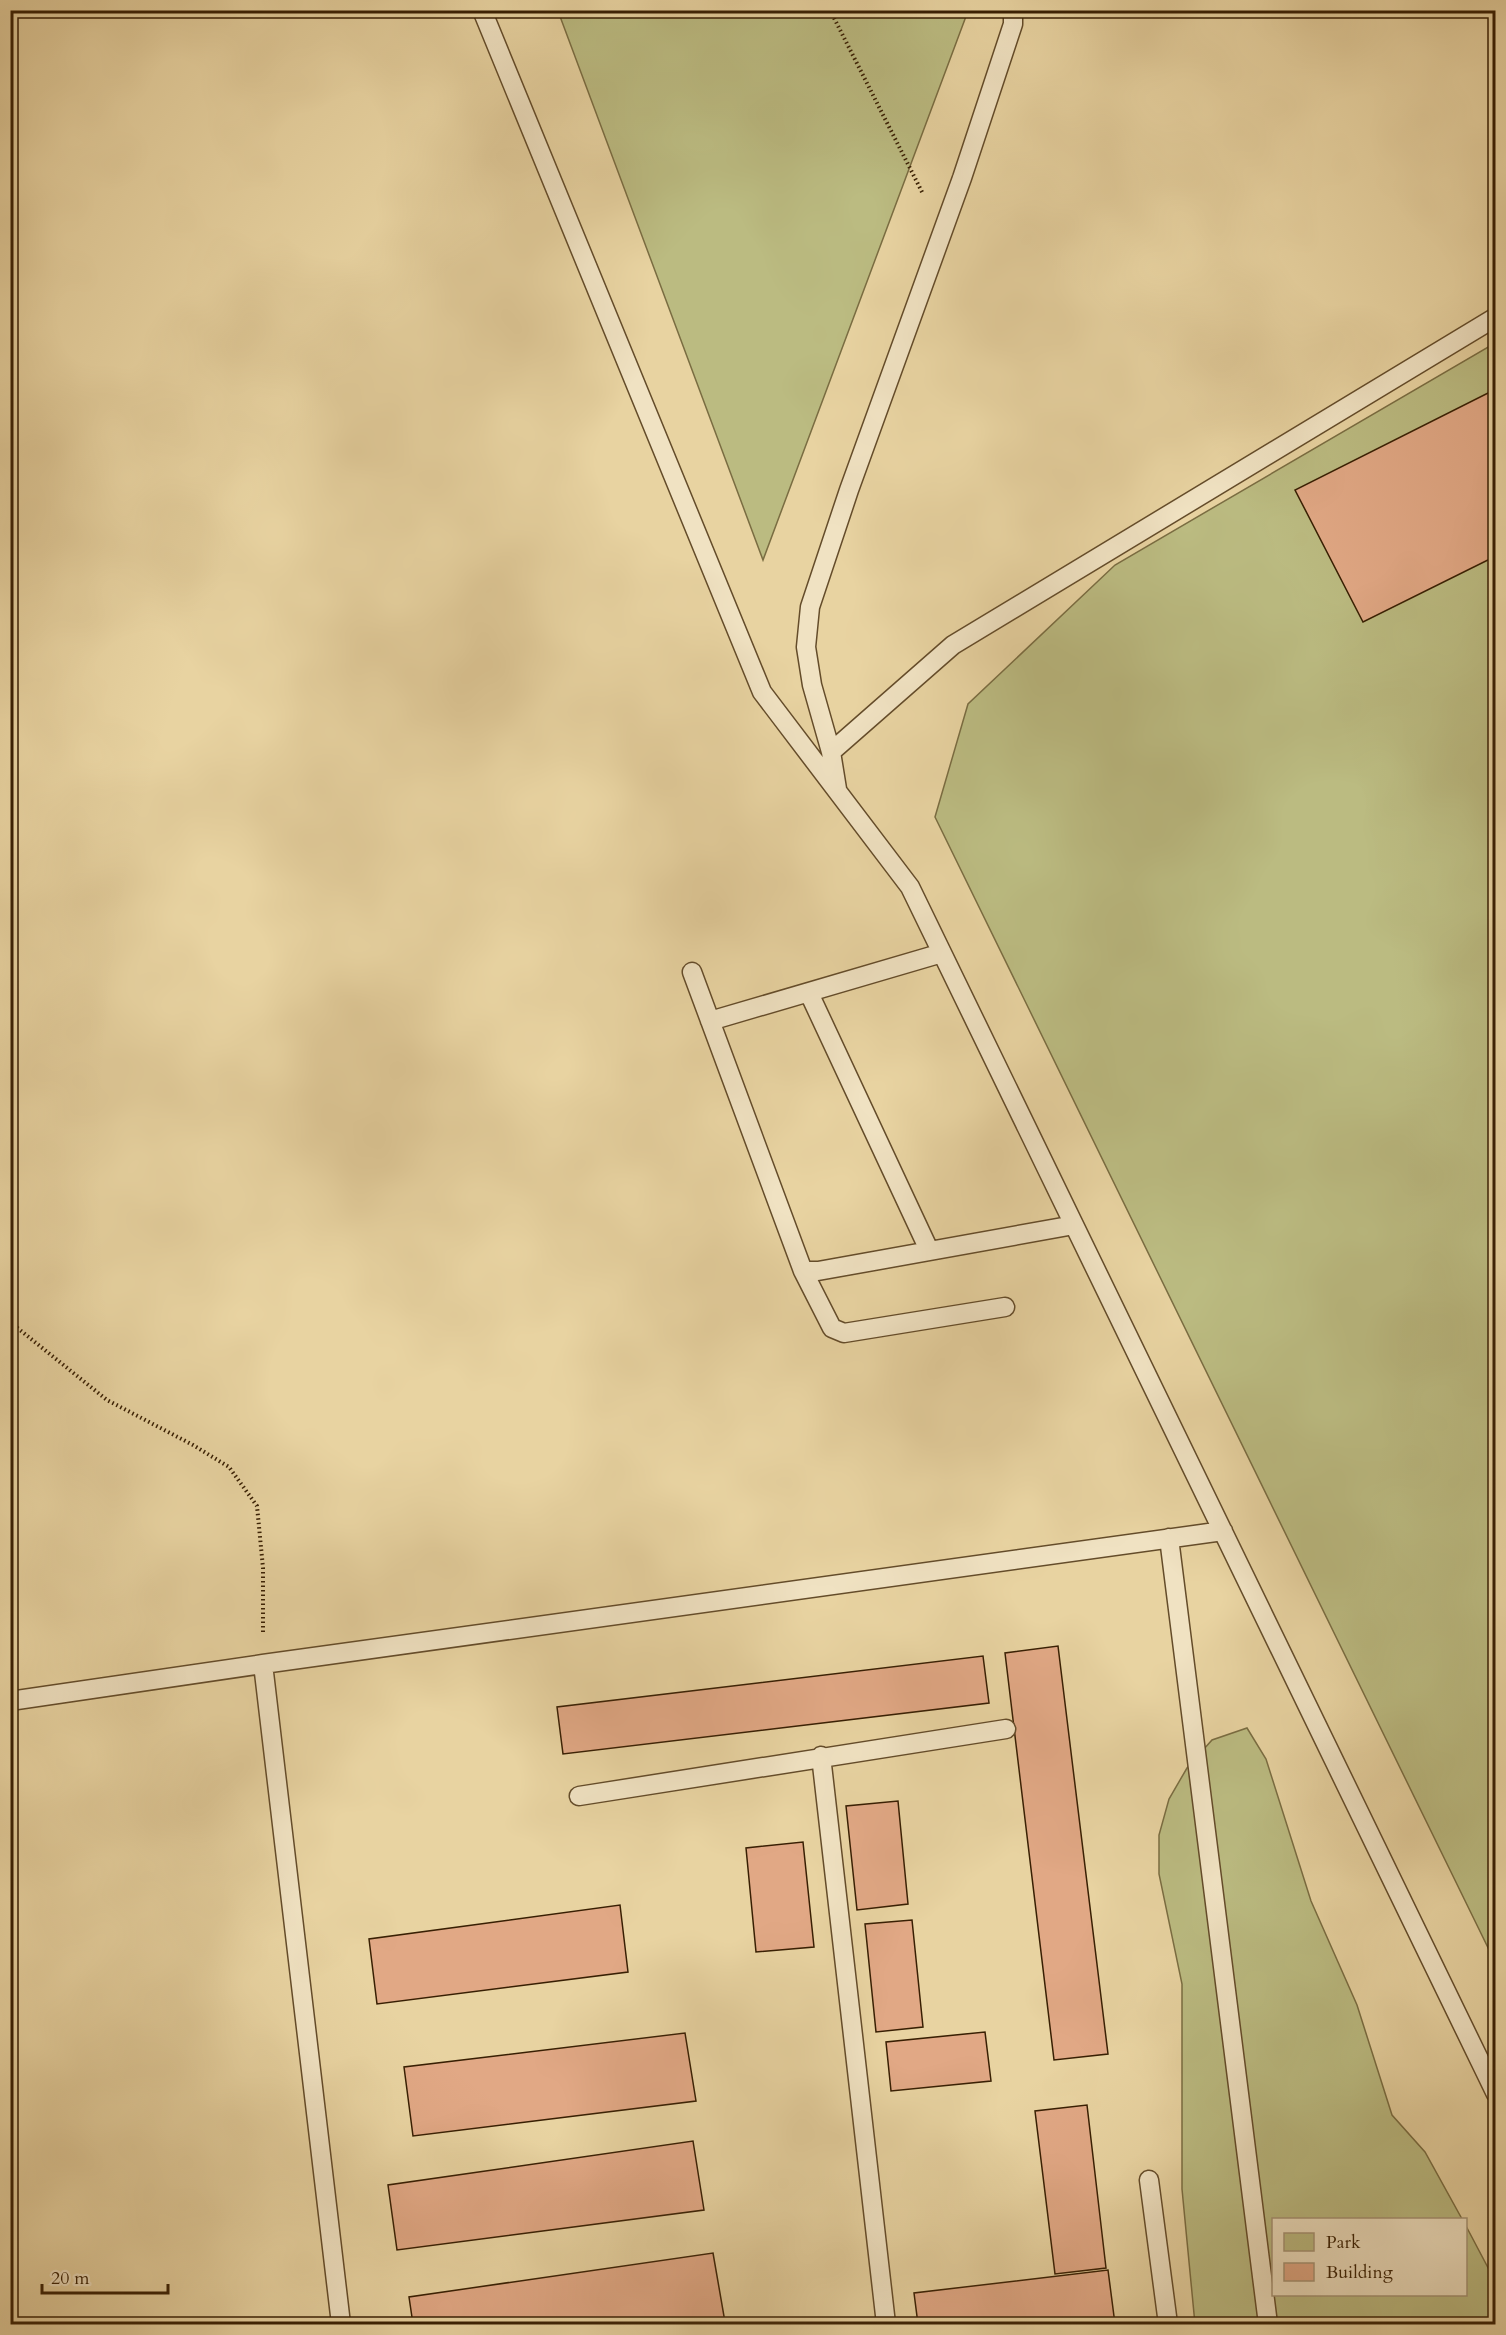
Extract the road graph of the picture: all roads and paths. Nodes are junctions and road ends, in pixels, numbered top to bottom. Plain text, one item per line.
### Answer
1 (482, 10) edge
2 (830, 10) edge
3 (1013, 10) edge
4 (942, 232) junction
5 (1496, 317) edge
6 (831, 752) junction
7 (837, 791) junction
8 (942, 953) junction
9 (692, 972) dead end
10 (809, 993) junction
11 (711, 1021) junction
12 (1074, 1225) junction
13 (929, 1250) junction
14 (803, 1271) junction
15 (1005, 1307) dead end
16 (10, 1322) edge
17 (1222, 1531) junction
18 (1169, 1538) junction
19 (263, 1664) junction
20 (10, 1701) edge
21 (1006, 1729) dead end
22 (820, 1756) junction
23 (579, 1796) dead end
24 (1496, 2094) edge
25 (1149, 2180) dead end
26 (341, 2325) edge
27 (886, 2325) edge
28 (1168, 2325) edge
29 (1268, 2325) edge

1 - 7 lane
2 - 4 path
3 - 4 lane
4 - 6 lane
5 - 6 lane
6 - 7 lane
7 - 8 lane
8 - 10 lane
8 - 12 lane
9 - 11 lane
10 - 11 lane
10 - 13 lane
11 - 14 lane
12 - 13 lane
12 - 17 lane
13 - 14 lane
14 - 15 lane
16 - 19 path
17 - 18 lane
17 - 24 lane
18 - 19 lane
18 - 29 lane
19 - 20 lane
19 - 26 lane
21 - 22 lane
22 - 23 lane
22 - 27 lane
25 - 28 lane

